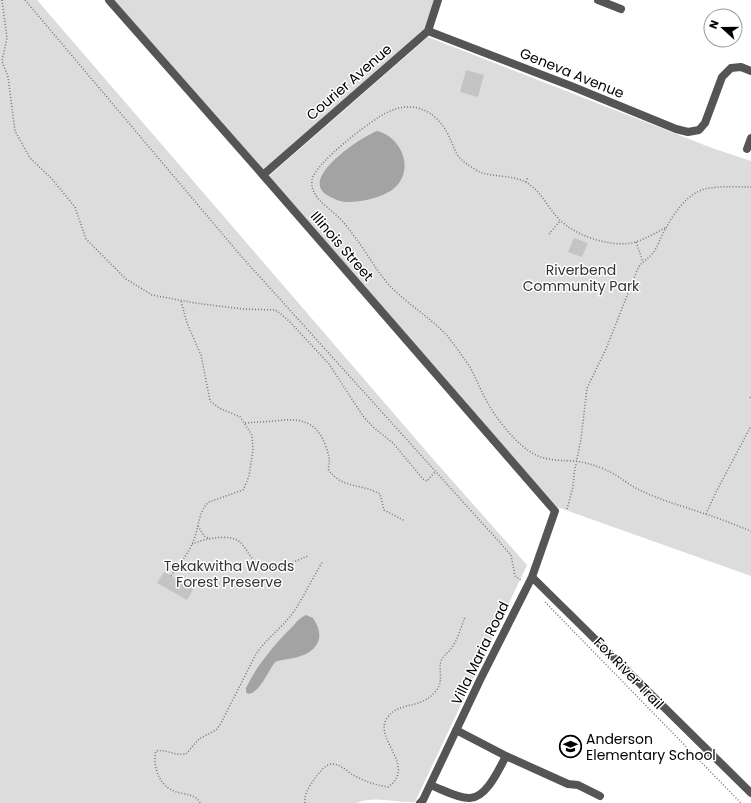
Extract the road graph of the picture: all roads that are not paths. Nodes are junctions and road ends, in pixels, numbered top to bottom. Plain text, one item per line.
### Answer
1 (109, 0) edge
2 (438, 0) edge
3 (598, 0) edge
4 (621, 9) dead end
5 (428, 30) junction
6 (751, 71) edge
7 (751, 138) edge
8 (747, 149) dead end
9 (263, 175) junction
10 (554, 511) joint
11 (530, 581) junction
12 (456, 730) junction
13 (506, 756) junction
14 (430, 785) junction
15 (751, 793) edge
16 (600, 796) dead end
17 (420, 803) edge

1 - 9 street, Illinois Street
2 - 5 street
3 - 4 street
5 - 6 street, Geneva Avenue
5 - 9 street, Courier Avenue
7 - 8 street
9 - 10 street, Illinois Street
10 - 11 street, Villa Maria Road
11 - 12 street, Villa Maria Road
11 - 15 street
12 - 13 street
12 - 14 street, Villa Maria Road
13 - 14 street
13 - 16 street
14 - 17 street, Villa Maria Road

